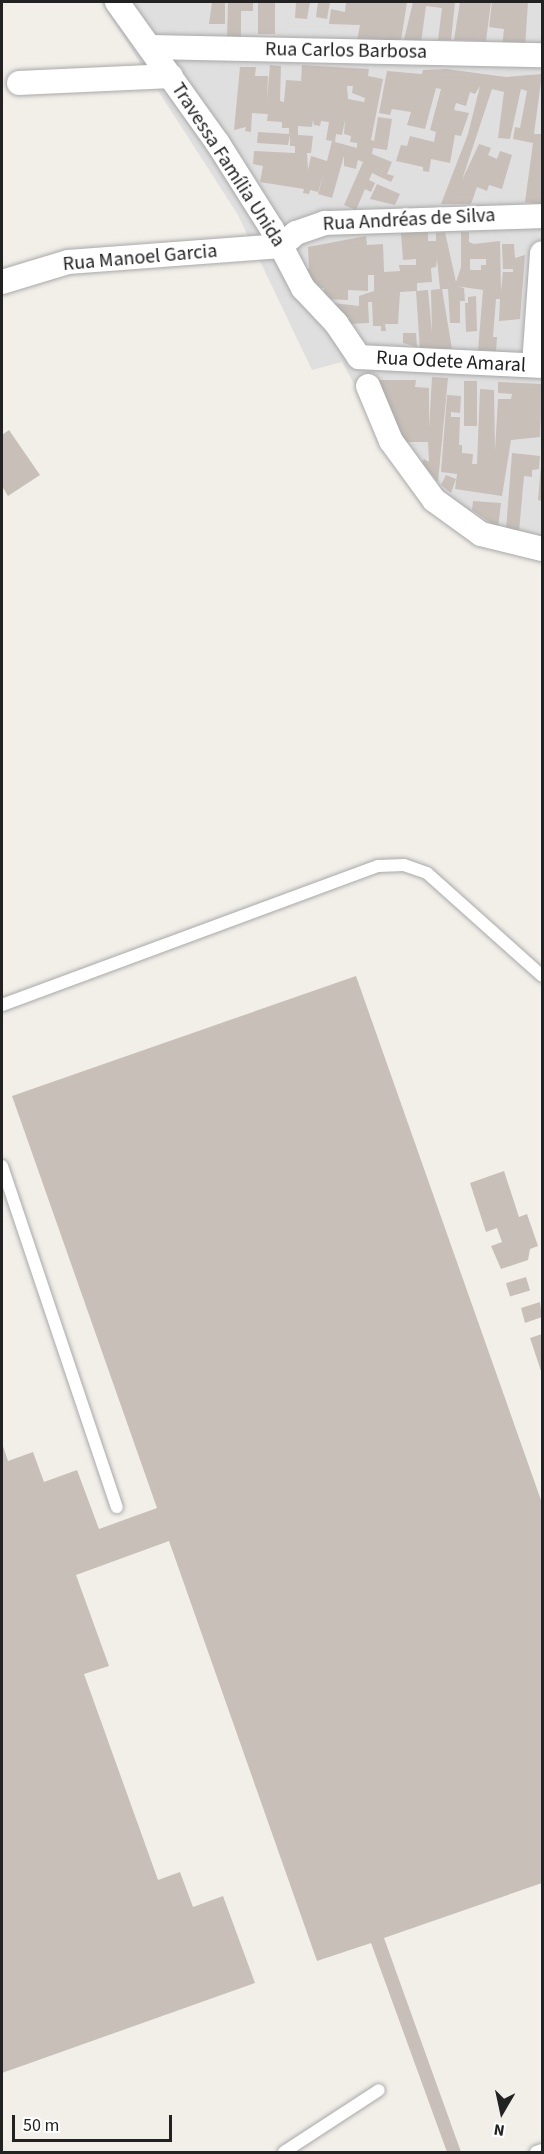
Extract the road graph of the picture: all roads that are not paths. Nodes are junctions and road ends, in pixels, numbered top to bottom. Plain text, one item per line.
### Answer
1 (117, 2) edge
2 (150, 47) junction
3 (542, 50) edge
4 (171, 76) junction
5 (19, 83) dead end
6 (543, 216) edge
7 (282, 246) junction
8 (543, 253) edge
9 (2, 282) edge
10 (359, 357) joint
11 (538, 366) edge
12 (368, 386) dead end
13 (543, 549) edge
14 (543, 976) edge
15 (2, 1005) edge
16 (2, 1166) edge
17 (117, 1507) dead end
18 (379, 2090) dead end
19 (543, 2150) edge
20 (284, 2152) edge
21 (536, 2152) edge

1 - 2 street, Travessa Família Unida
2 - 3 street, Rua Carlos Barbosa
2 - 4 street, Travessa Família Unida
4 - 5 street
4 - 7 street, Travessa Família Unida
6 - 7 street, Rua Andréas de Silva
7 - 9 street, Rua Manoel Garcia
7 - 10 street, Travessa Família Unida
8 - 11 street
10 - 11 street, Rua Odete Amaral
12 - 13 street
14 - 15 lane
16 - 17 lane
18 - 20 lane
19 - 21 lane

